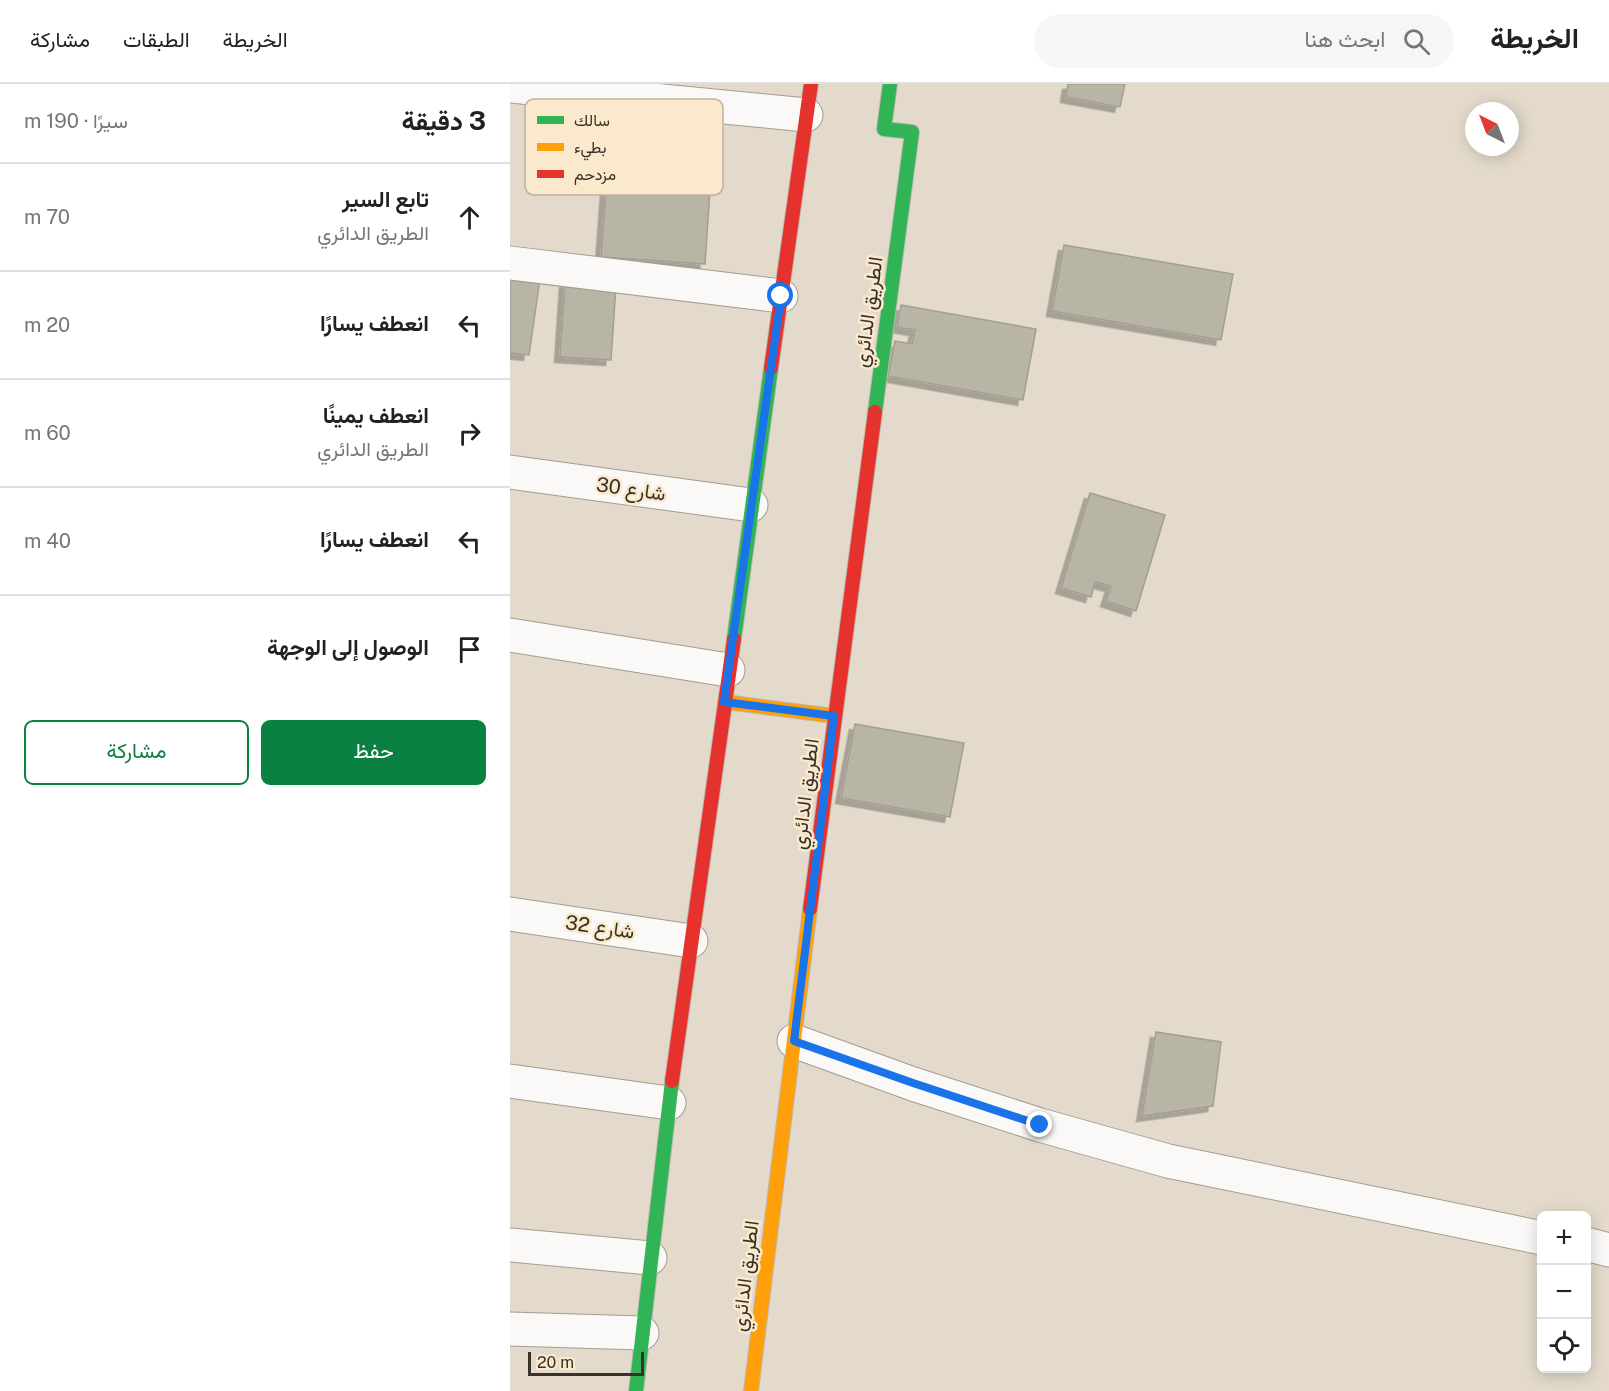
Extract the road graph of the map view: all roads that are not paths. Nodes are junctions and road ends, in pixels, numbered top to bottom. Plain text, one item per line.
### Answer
1 (890, 84) edge
2 (510, 86) edge
3 (808, 99) edge
4 (510, 263) edge
5 (781, 296) junction
6 (510, 472) edge
7 (752, 505) junction
8 (510, 635) edge
9 (727, 686) junction
10 (834, 716) junction
11 (510, 914) edge
12 (691, 941) junction
13 (794, 1041) junction
14 (510, 1081) edge
15 (669, 1103) junction
16 (1537, 1237) edge
17 (510, 1245) edge
18 (1591, 1245) edge
19 (1609, 1250) edge
20 (650, 1258) junction
21 (510, 1329) edge
22 (642, 1334) junction
23 (636, 1391) edge
24 (751, 1391) edge

1 - 10 main road, الطريق الدائري
2 - 3 street
3 - 5 main road
4 - 5 street
5 - 7 main road
6 - 7 street, شارع 30
7 - 9 main road
8 - 9 street
9 - 10 main road
9 - 12 main road
10 - 13 main road, الطريق الدائري
11 - 12 street, شارع 32
12 - 15 main road
13 - 16 street
13 - 24 main road, الطريق الدائري
14 - 15 street
15 - 20 main road
17 - 20 street
18 - 19 street
20 - 22 main road
21 - 22 street
22 - 23 main road

